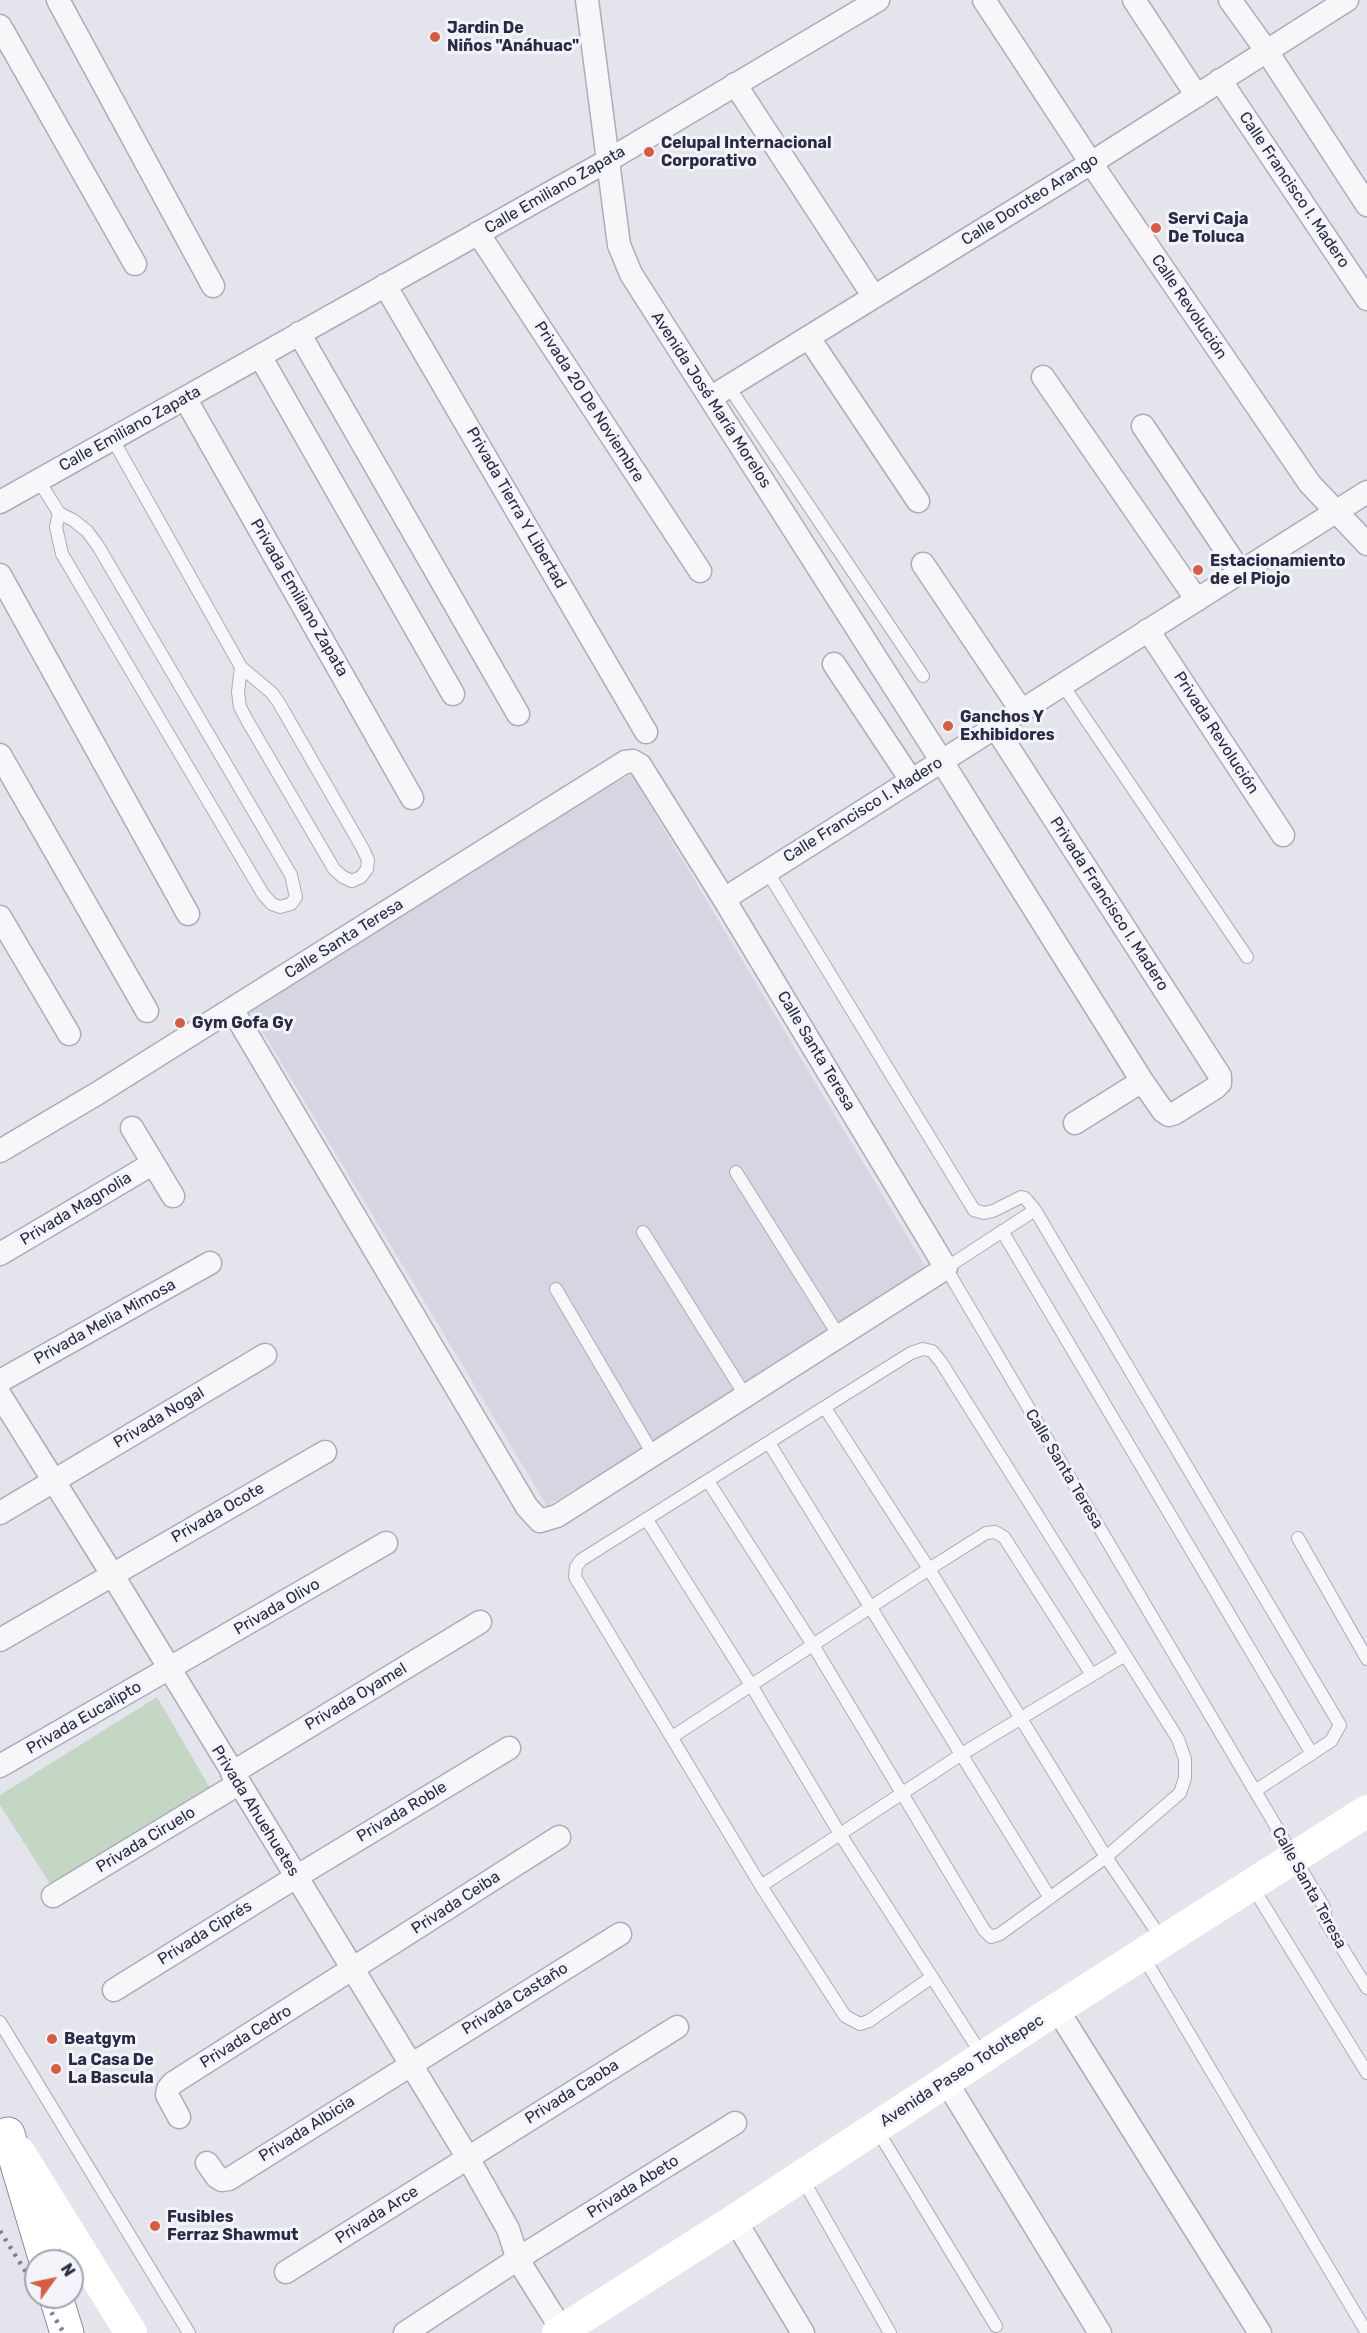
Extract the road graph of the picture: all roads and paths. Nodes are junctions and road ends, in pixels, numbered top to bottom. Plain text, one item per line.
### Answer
1 (58, 0) edge
2 (587, 0) edge
3 (878, 0) edge
4 (984, 0) edge
5 (1134, 0) edge
6 (1230, 0) edge
7 (1347, 0) edge
8 (0, 26) edge
9 (1266, 50) junction
10 (1220, 80) junction
11 (735, 84) junction
12 (1197, 96) junction
13 (607, 161) junction
14 (1091, 162) junction
15 (1367, 205) edge
16 (478, 233) junction
17 (135, 264) dead end
18 (385, 285) junction
19 (213, 286) dead end
20 (874, 297) junction
21 (1367, 299) edge
22 (299, 333) junction
23 (808, 338) junction
24 (260, 356) junction
25 (1043, 377) dead end
26 (729, 387) junction
27 (185, 398) junction
28 (710, 399) junction
29 (1143, 426) dead end
30 (112, 438) junction
31 (39, 481) junction
32 (1367, 492) edge
33 (918, 501) dead end
34 (0, 502) edge
35 (1336, 512) junction
36 (58, 513) junction
37 (1367, 544) edge
38 (923, 564) dead end
39 (699, 572) dead end
40 (1241, 573) junction
41 (0, 575) edge
42 (1197, 600) junction
43 (1148, 630) junction
44 (834, 664) dead end
45 (241, 667) junction
46 (924, 676) dead end
47 (1062, 684) junction
48 (453, 694) dead end
49 (1021, 710) junction
50 (518, 714) dead end
51 (994, 727) junction
52 (646, 732) dead end
53 (0, 755) edge
54 (941, 760) junction
55 (910, 780) junction
56 (412, 798) dead end
57 (1283, 835) dead end
58 (767, 871) junction
59 (724, 899) junction
60 (188, 914) dead end
61 (0, 917) edge
62 (1247, 957) dead end
63 (232, 1009) junction
64 (147, 1011) dead end
65 (69, 1034) dead end
66 (1142, 1081) junction
67 (1220, 1083) joint
68 (1075, 1123) dead end
69 (132, 1128) dead end
70 (0, 1151) edge
71 (152, 1164) junction
72 (736, 1172) dead end
73 (173, 1196) dead end
74 (1035, 1210) junction
75 (1002, 1231) junction
76 (643, 1232) dead end
77 (0, 1254) edge
78 (210, 1263) dead end
79 (946, 1268) junction
80 (556, 1289) dead end
81 (839, 1336) junction
82 (266, 1355) dead end
83 (0, 1381) edge
84 (0, 1395) edge
85 (745, 1395) junction
86 (825, 1408) junction
87 (770, 1443) junction
88 (325, 1452) dead end
89 (653, 1454) junction
90 (53, 1481) junction
91 (708, 1481) junction
92 (0, 1513) edge
93 (647, 1520) junction
94 (1298, 1538) dead end
95 (386, 1543) dead end
96 (929, 1569) junction
97 (112, 1574) junction
98 (871, 1607) junction
99 (480, 1622) dead end
100 (0, 1640) edge
101 (813, 1645) junction
102 (1125, 1654) junction
103 (1367, 1659) edge
104 (169, 1670) junction
105 (1092, 1675) junction
106 (751, 1685) junction
107 (1020, 1719) junction
108 (672, 1737) junction
109 (509, 1748) dead end
110 (962, 1754) junction
111 (1312, 1754) junction
112 (0, 1766) edge
113 (235, 1778) junction
114 (1255, 1791) junction
115 (902, 1793) junction
116 (1367, 1811) edge
117 (840, 1833) junction
118 (559, 1837) dead end
119 (1106, 1857) junction
120 (1294, 1858) junction
121 (296, 1877) junction
122 (1251, 1885) junction
123 (761, 1886) junction
124 (53, 1896) dead end
125 (1050, 1898) junction
126 (620, 1934) dead end
127 (1153, 1948) junction
128 (353, 1969) junction
129 (932, 1977) junction
130 (1367, 1988) edge
131 (114, 1990) dead end
132 (1057, 2009) junction
133 (0, 2022) edge
134 (677, 2027) dead end
135 (983, 2057) junction
136 (411, 2064) junction
137 (1367, 2073) edge
138 (946, 2081) junction
139 (179, 2117) dead end
140 (735, 2122) dead end
141 (4, 2127) edge
142 (875, 2127) junction
143 (468, 2158) junction
144 (207, 2163) dead end
145 (801, 2177) junction
146 (735, 2220) junction
147 (42, 2249) edge
148 (524, 2255) junction
149 (286, 2272) dead end
150 (60, 2309) edge
151 (996, 2326) dead end
152 (565, 2328) edge
153 (67, 2333) edge
154 (131, 2333) edge
155 (189, 2333) edge
156 (405, 2333) edge
157 (803, 2333) edge
158 (890, 2333) edge
159 (1100, 2333) edge
160 (1260, 2333) edge
161 (1367, 2333) edge

1 - 19 street
2 - 13 street, Avenida José María Morelos
3 - 11 street, Calle Emiliano Zapata
4 - 14 street, Calle Revolución
5 - 12 street
6 - 9 street
7 - 9 street, Calle Doroteo Arango
8 - 17 street
9 - 10 street, Calle Doroteo Arango
9 - 15 street
10 - 12 street, Calle Doroteo Arango
10 - 21 street, Calle Francisco I. Madero
11 - 13 street, Calle Emiliano Zapata
11 - 20 street
12 - 14 street, Calle Doroteo Arango
13 - 16 street, Calle Emiliano Zapata
13 - 28 street, Avenida José María Morelos
14 - 20 street, Calle Doroteo Arango
14 - 35 street, Calle Revolución
16 - 18 street, Calle Emiliano Zapata
16 - 39 street, Privada 20 De Noviembre
18 - 22 street, Calle Emiliano Zapata
18 - 52 street, Privada Tierra Y Libertad
20 - 23 street, Calle Doroteo Arango
22 - 24 street, Calle Emiliano Zapata
22 - 50 street
23 - 26 street, Calle Doroteo Arango
23 - 33 street
24 - 27 street, Calle Emiliano Zapata
24 - 48 street
25 - 42 street
26 - 28 street, Calle Doroteo Arango
26 - 46 lane
27 - 30 street, Calle Emiliano Zapata
27 - 56 street, Privada Emiliano Zapata
28 - 54 street, Avenida José María Morelos
29 - 40 street
30 - 31 street, Calle Emiliano Zapata
30 - 45 lane
31 - 34 street, Calle Emiliano Zapata
31 - 36 lane
32 - 35 street, Calle Francisco I. Madero
35 - 37 street, Calle Revolución
35 - 40 street, Calle Francisco I. Madero
36 - 36 lane
38 - 49 street
40 - 42 street, Calle Francisco I. Madero
41 - 60 street
42 - 43 street, Calle Francisco I. Madero
43 - 47 street, Calle Francisco I. Madero
43 - 57 street, Privada Revolución
44 - 55 street
45 - 45 lane
47 - 49 street, Calle Francisco I. Madero
47 - 62 lane
49 - 51 street, Calle Francisco I. Madero
51 - 54 street, Calle Francisco I. Madero
51 - 67 street, Privada Francisco I. Madero
53 - 64 street
54 - 55 street, Calle Francisco I. Madero
54 - 66 street, Avenida José María Morelos
55 - 58 street, Calle Francisco I. Madero
58 - 59 street, Calle Francisco I. Madero
58 - 74 lane
59 - 63 street, Calle Santa Teresa
59 - 79 street, Calle Santa Teresa
61 - 65 street
63 - 70 street, Calle Santa Teresa
63 - 89 street
66 - 67 street, Avenida José María Morelos
66 - 68 street
69 - 71 street
71 - 73 street
71 - 77 street, Privada Magnolia
72 - 81 lane
74 - 75 lane
74 - 111 lane
75 - 79 lane
75 - 111 lane
76 - 85 lane
78 - 83 street, Privada Melia Mimosa
79 - 81 street
79 - 114 lane, Calle Santa Teresa
80 - 89 lane
81 - 85 street
82 - 90 street, Privada Nogal
84 - 90 street, Privada Ahuehuetes
85 - 89 street
86 - 87 lane
86 - 96 lane
86 - 102 lane
87 - 91 lane
87 - 98 lane
88 - 97 street, Privada Ocote
90 - 92 street, Privada Nogal
90 - 97 street, Privada Ahuehuetes
91 - 93 lane
91 - 101 lane
93 - 106 lane
93 - 108 lane
94 - 103 lane
95 - 104 street, Privada Olivo
96 - 98 lane
96 - 105 lane
96 - 107 lane
97 - 100 street, Privada Ocote
97 - 104 street, Privada Ahuehuetes
98 - 101 lane
98 - 110 lane
99 - 113 street, Privada Oyamel
101 - 106 lane
101 - 115 lane
102 - 105 lane
102 - 119 lane
104 - 112 street, Privada Eucalipto
104 - 113 street, Privada Ahuehuetes
105 - 107 lane
106 - 108 lane
106 - 117 lane
107 - 110 lane
107 - 119 lane
108 - 123 lane
109 - 121 street, Privada Roble
110 - 115 lane
110 - 125 lane
111 - 114 lane
113 - 121 street, Privada Ahuehuetes
113 - 124 street, Privada Ciruelo
114 - 120 lane, Calle Santa Teresa
115 - 117 lane
115 - 125 lane
116 - 120 main road, Avenida Paseo Totoltepec
117 - 123 lane
117 - 129 lane
118 - 128 street, Privada Ceiba
119 - 125 lane
119 - 127 lane
120 - 122 main road, Avenida Paseo Totoltepec
120 - 130 lane, Calle Santa Teresa
121 - 128 street, Privada Ahuehuetes
121 - 131 street, Privada Ciprés
122 - 127 main road, Avenida Paseo Totoltepec
122 - 137 lane
123 - 129 lane
126 - 136 street, Privada Castaño
127 - 132 main road, Avenida Paseo Totoltepec
127 - 161 lane
128 - 136 street, Privada Ahuehuetes
128 - 139 street, Privada Cedro
129 - 135 lane
132 - 135 main road, Avenida Paseo Totoltepec
132 - 160 street
133 - 155 lane
134 - 143 street, Privada Caoba
135 - 138 main road, Avenida Paseo Totoltepec
136 - 143 street, Privada Ahuehuetes
136 - 144 street, Privada Albicia
138 - 142 main road, Avenida Paseo Totoltepec
138 - 159 street
140 - 148 street, Privada Abeto
141 - 147 highway
141 - 154 main road
142 - 145 main road, Avenida Paseo Totoltepec
142 - 151 lane
143 - 148 street, Privada Ahuehuetes
143 - 149 street, Privada Arce
145 - 146 main road, Avenida Paseo Totoltepec
145 - 158 lane
146 - 152 main road, Avenida Paseo Totoltepec
146 - 157 street
148 - 152 street, Privada Ahuehuetes
148 - 156 street, Privada Abeto
150 - 153 highway

